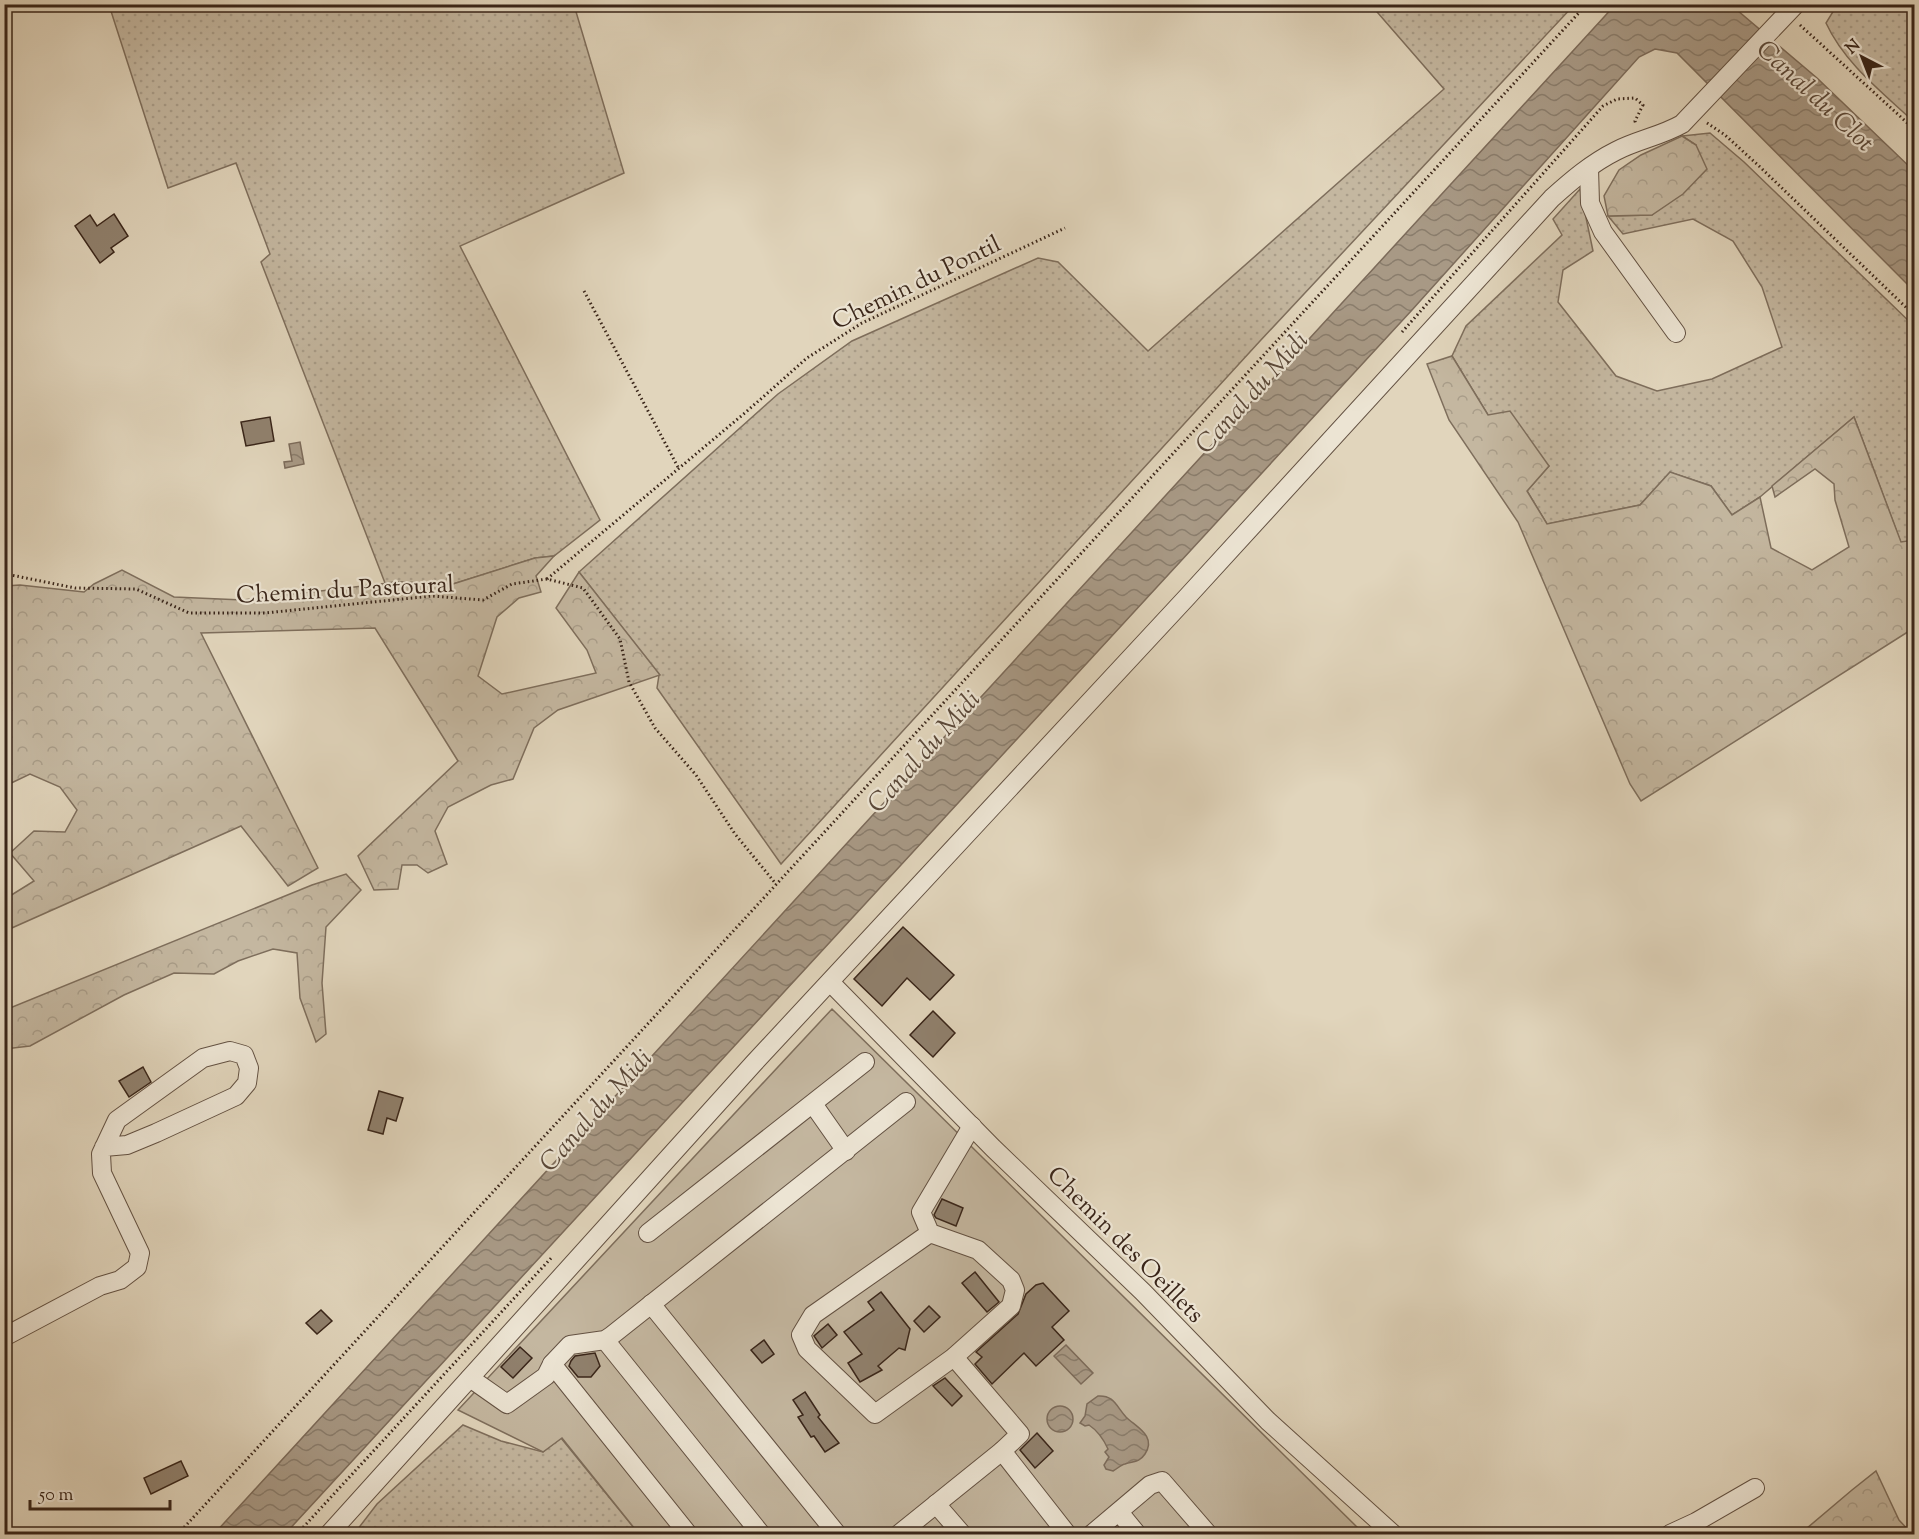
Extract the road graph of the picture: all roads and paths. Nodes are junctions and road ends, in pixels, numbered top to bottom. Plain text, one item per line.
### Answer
1 (1587, 4) edge
2 (1788, 13) edge
3 (1696, 111) junction
4 (1914, 129) edge
5 (1589, 168) junction
6 (1065, 228) dead end
7 (584, 291) dead end
8 (1914, 315) edge
9 (1676, 333) dead end
10 (679, 469) junction
11 (4, 575) edge
12 (547, 579) junction
13 (777, 884) junction
14 (830, 982) junction
15 (865, 1062) dead end
16 (906, 1102) dead end
17 (813, 1104) junction
18 (972, 1126) junction
19 (104, 1147) junction
20 (846, 1151) junction
21 (648, 1233) dead end
22 (930, 1233) junction
23 (651, 1304) junction
24 (4, 1336) edge
25 (605, 1340) junction
26 (954, 1357) junction
27 (552, 1364) junction
28 (470, 1378) junction
29 (1002, 1451) junction
30 (1755, 1488) dead end
31 (936, 1504) junction
32 (1119, 1512) junction
33 (178, 1534) edge
34 (329, 1534) edge
35 (688, 1534) edge
36 (761, 1534) edge
37 (837, 1534) edge
38 (899, 1534) edge
39 (962, 1534) edge
40 (1067, 1534) edge
41 (1092, 1534) edge
42 (1137, 1534) edge
43 (1208, 1534) edge
44 (1393, 1534) edge
45 (1670, 1534) edge

1 - 13 path
2 - 3 street
2 - 4 path
3 - 5 street
3 - 8 path
5 - 9 street
5 - 14 street
6 - 10 path, Chemin du Pontil
7 - 10 path
10 - 12 path, Chemin du Pontil
11 - 12 path, Chemin du Pastoural
12 - 13 path, Chemin du Pastoural
13 - 33 path
14 - 18 street, Chemin des Oeillets
14 - 28 street
15 - 17 street
16 - 20 street
17 - 20 street
17 - 21 street
18 - 22 street
18 - 44 street, Chemin des Oeillets
19 - 19 street
19 - 24 street
20 - 23 street
22 - 26 street
22 - 26 street
23 - 25 street
23 - 37 street
25 - 27 street
25 - 36 street
26 - 29 street
27 - 28 street
27 - 35 street
28 - 34 street
29 - 31 street
29 - 40 street
30 - 45 street
31 - 38 street
31 - 39 street
32 - 41 street
32 - 42 street
32 - 43 street

